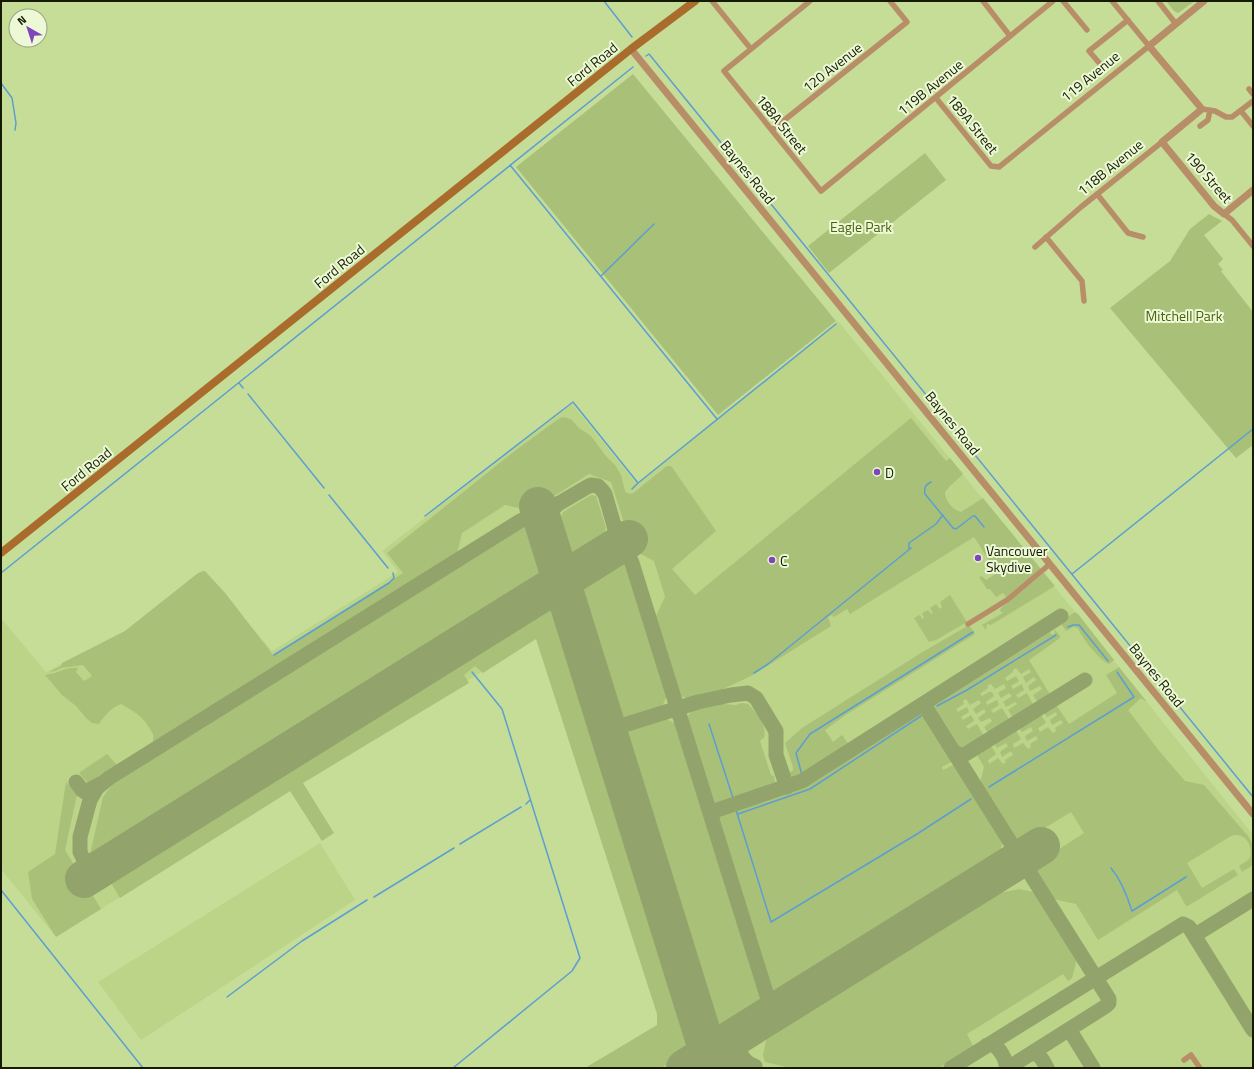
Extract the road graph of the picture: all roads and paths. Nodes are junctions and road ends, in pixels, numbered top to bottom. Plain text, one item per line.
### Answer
1 (695, 1) edge
2 (712, 1) edge
3 (810, 1) edge
4 (890, 1) edge
5 (983, 1) edge
6 (1053, 1) edge
7 (1062, 1) edge
8 (1112, 1) edge
9 (1158, 1) edge
10 (1204, 1) edge
11 (1128, 20) junction
12 (1176, 24) junction
13 (1087, 30) dead end
14 (1010, 36) junction
15 (1149, 46) junction
16 (631, 49) junction
17 (751, 49) junction
18 (1101, 65) dead end
19 (936, 98) junction
20 (1253, 101) edge
21 (1202, 110) junction
22 (1210, 110) junction
23 (1241, 111) junction
24 (1200, 126) dead end
25 (1253, 126) edge
26 (772, 130) junction
27 (1162, 142) junction
28 (991, 166) joint
29 (1253, 190) edge
30 (822, 191) joint
31 (1097, 194) junction
32 (1224, 214) junction
33 (1046, 237) junction
34 (1144, 237) dead end
35 (1253, 246) edge
36 (1035, 247) dead end
37 (1084, 301) dead end
38 (1, 553) edge
39 (1050, 564) junction
40 (968, 624) dead end
41 (1253, 814) edge
42 (1184, 1060) dead end
43 (1200, 1068) edge

1 - 16 main road, Ford Road
2 - 17 street
3 - 17 street
4 - 26 street, 120 Avenue
5 - 14 street
6 - 14 street, 119B Avenue
7 - 13 street
8 - 11 street
9 - 12 street
10 - 12 street, 119 Avenue
11 - 15 street
11 - 18 street
12 - 15 street, 119 Avenue
14 - 19 street, 119B Avenue
15 - 21 street
15 - 28 street, 119 Avenue
16 - 38 main road, Ford Road
16 - 39 street, Baynes Road
17 - 26 street, 188A Street
19 - 28 street, 189A Street
19 - 30 street, 119B Avenue
20 - 23 street
21 - 22 street
21 - 27 street, 118B Avenue
22 - 23 street
22 - 24 street
23 - 25 street
26 - 30 street, 188A Street
27 - 31 street, 118B Avenue
27 - 32 street, 190 Street
29 - 32 street
31 - 33 street, 118B Avenue
31 - 34 street
32 - 35 street, 190 Street
33 - 36 street, 118B Avenue
33 - 37 street
39 - 40 street
39 - 41 street, Baynes Road
42 - 43 street

